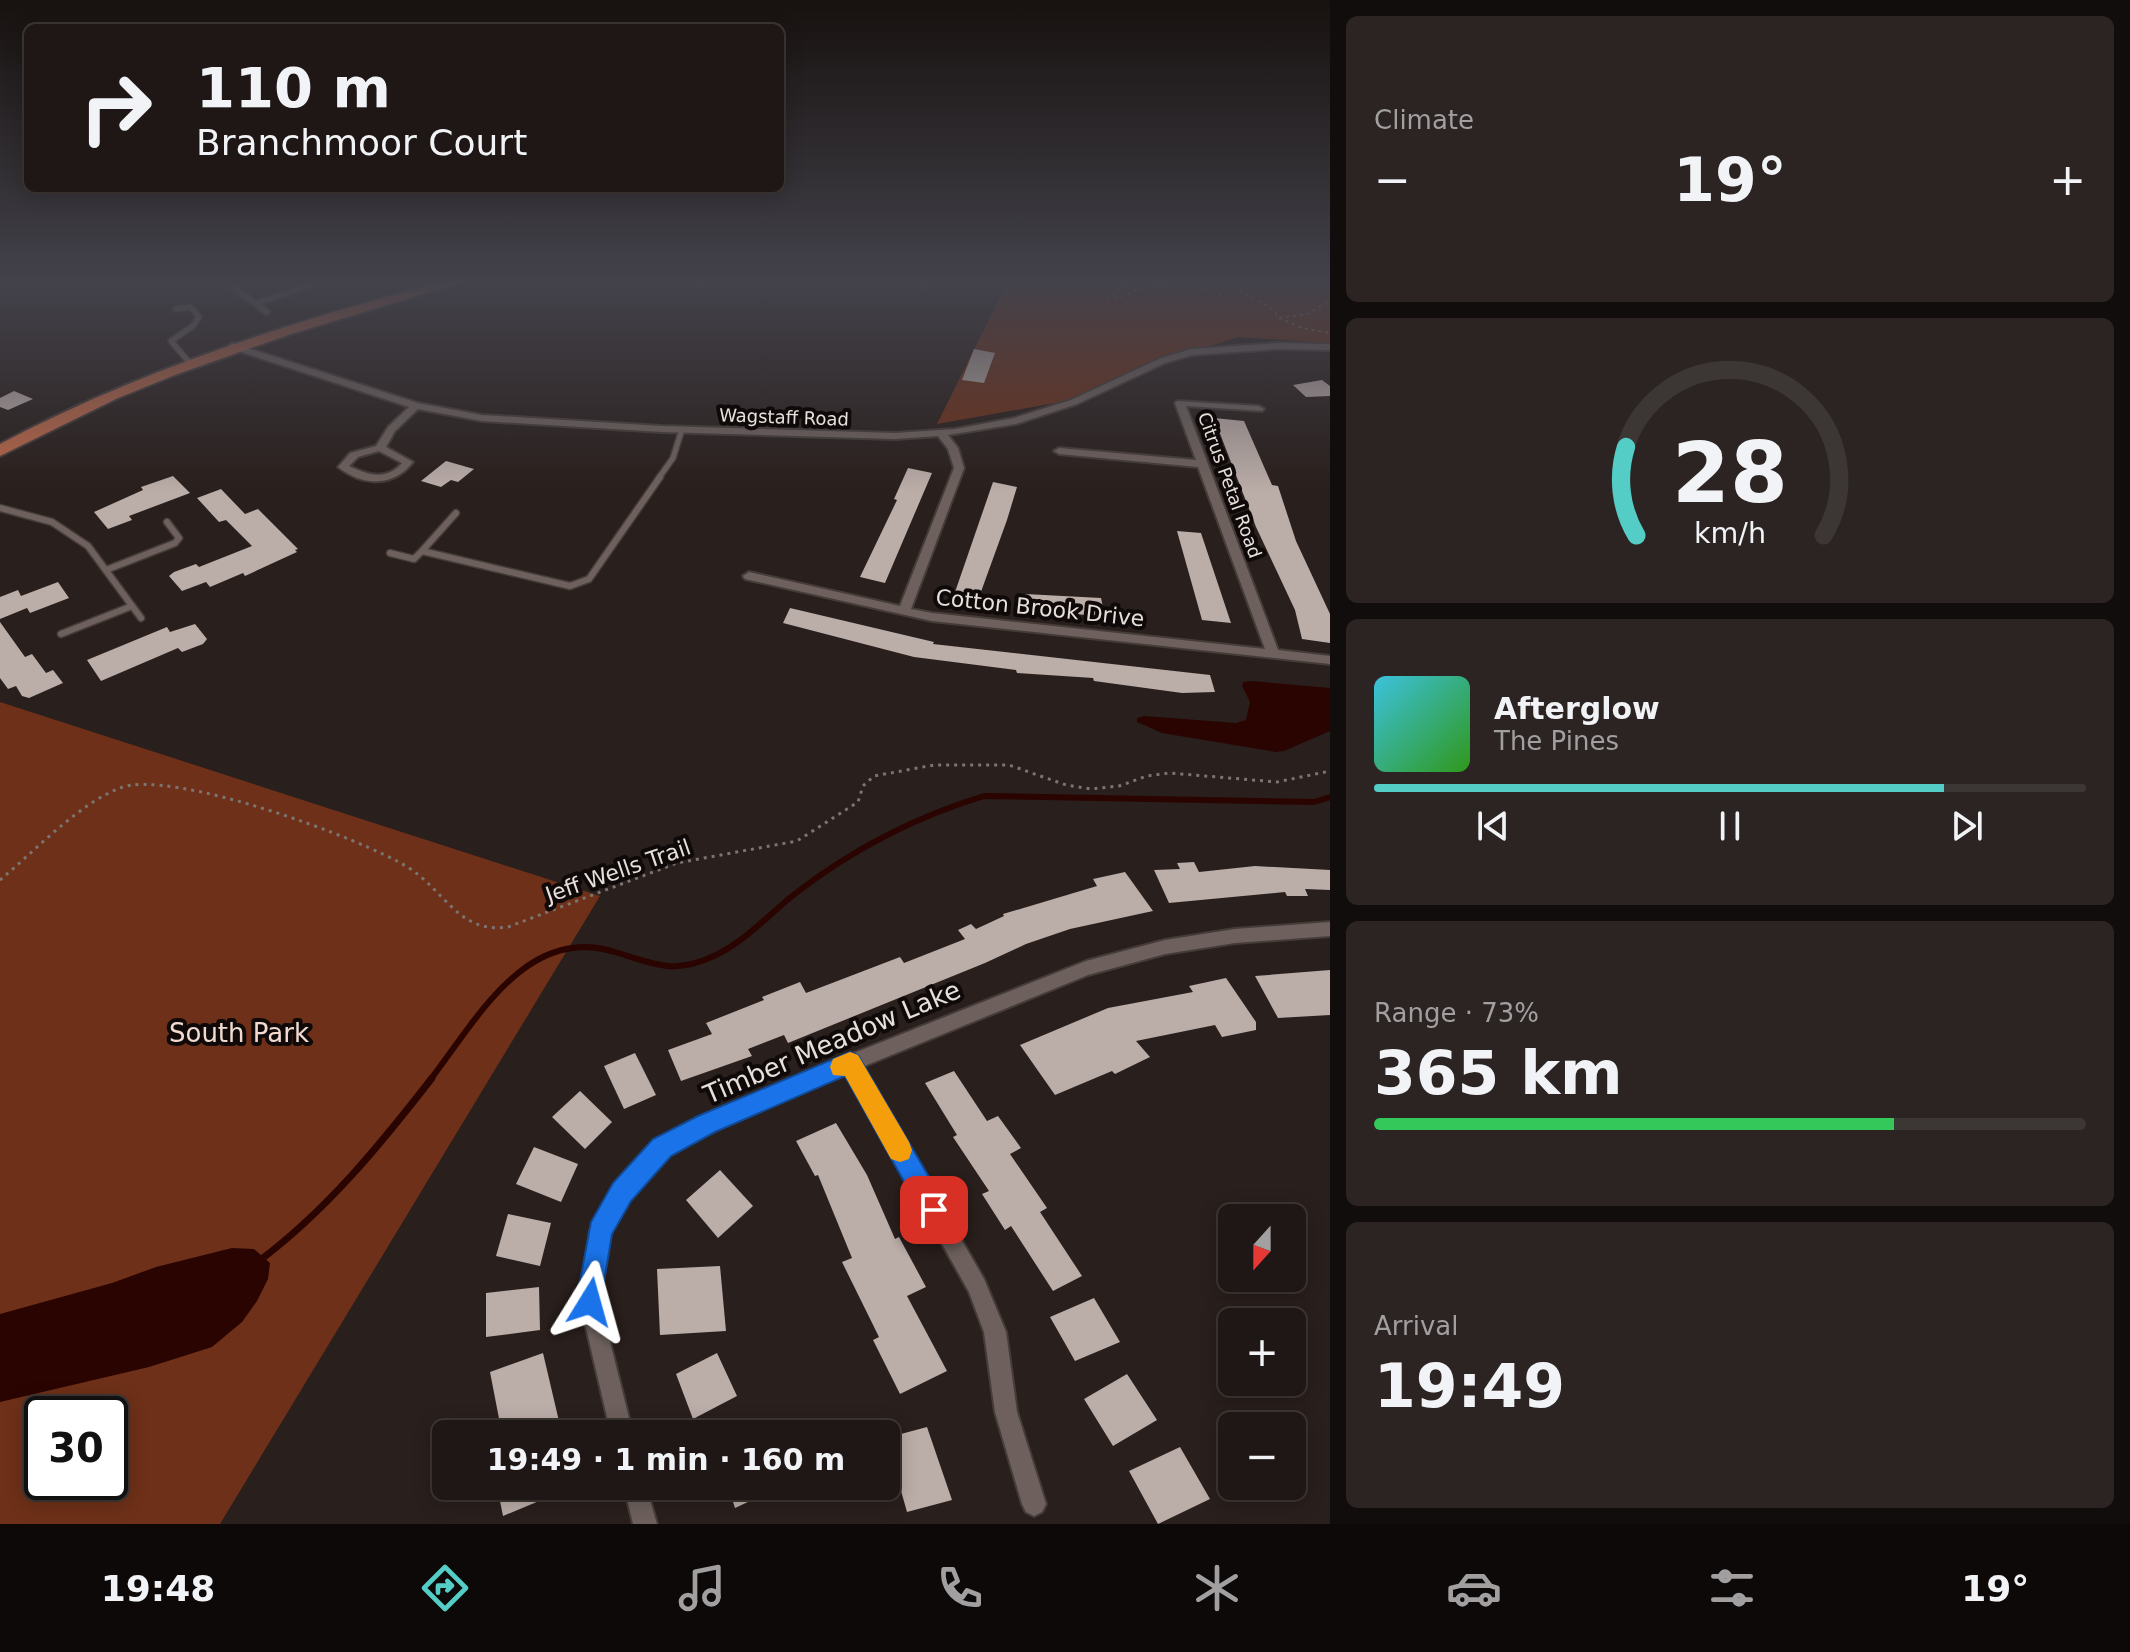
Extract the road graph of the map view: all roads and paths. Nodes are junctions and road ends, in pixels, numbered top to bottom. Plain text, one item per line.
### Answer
1 (179, 350) edge
2 (221, 350) edge
3 (245, 350) edge
4 (1218, 350) edge
5 (189, 362) junction
6 (416, 406) junction
7 (1259, 409) dead end
8 (682, 429) junction
9 (941, 434) junction
10 (380, 448) junction
11 (0, 451) edge
12 (1059, 451) dead end
13 (1203, 464) junction
14 (0, 508) edge
15 (456, 513) dead end
16 (167, 522) dead end
17 (422, 551) junction
18 (390, 553) dead end
19 (106, 570) junction
20 (749, 576) dead end
21 (132, 606) junction
22 (904, 612) junction
23 (141, 618) dead end
24 (61, 634) dead end
25 (1273, 654) junction
26 (1330, 660) edge
27 (1330, 771) edge
28 (0, 880) edge
29 (1330, 929) edge
30 (850, 1063) junction
31 (619, 1420) edge
32 (639, 1500) edge
33 (1034, 1504) dead end
34 (645, 1524) edge

1 - 5 lane
2 - 5 highway
3 - 6 street, Wagstaff Road
4 - 9 street, Wagstaff Road
5 - 11 highway
6 - 8 street, Wagstaff Road
6 - 10 street
7 - 13 street, Citrus Petal Road
8 - 9 street, Wagstaff Road
8 - 17 lane
9 - 22 street
10 - 10 street
12 - 13 street
13 - 25 street, Citrus Petal Road
14 - 19 lane
15 - 17 lane
16 - 19 lane
17 - 18 lane
19 - 21 lane
20 - 22 street, Cotton Brook Drive
21 - 23 lane
21 - 24 lane
22 - 25 street, Cotton Brook Drive
25 - 26 street, Cotton Brook Drive
27 - 28 path, Jeff Wells Trail
29 - 30 street, Timber Meadow Lake
30 - 31 street, Timber Meadow Lake
30 - 33 street
32 - 34 street

